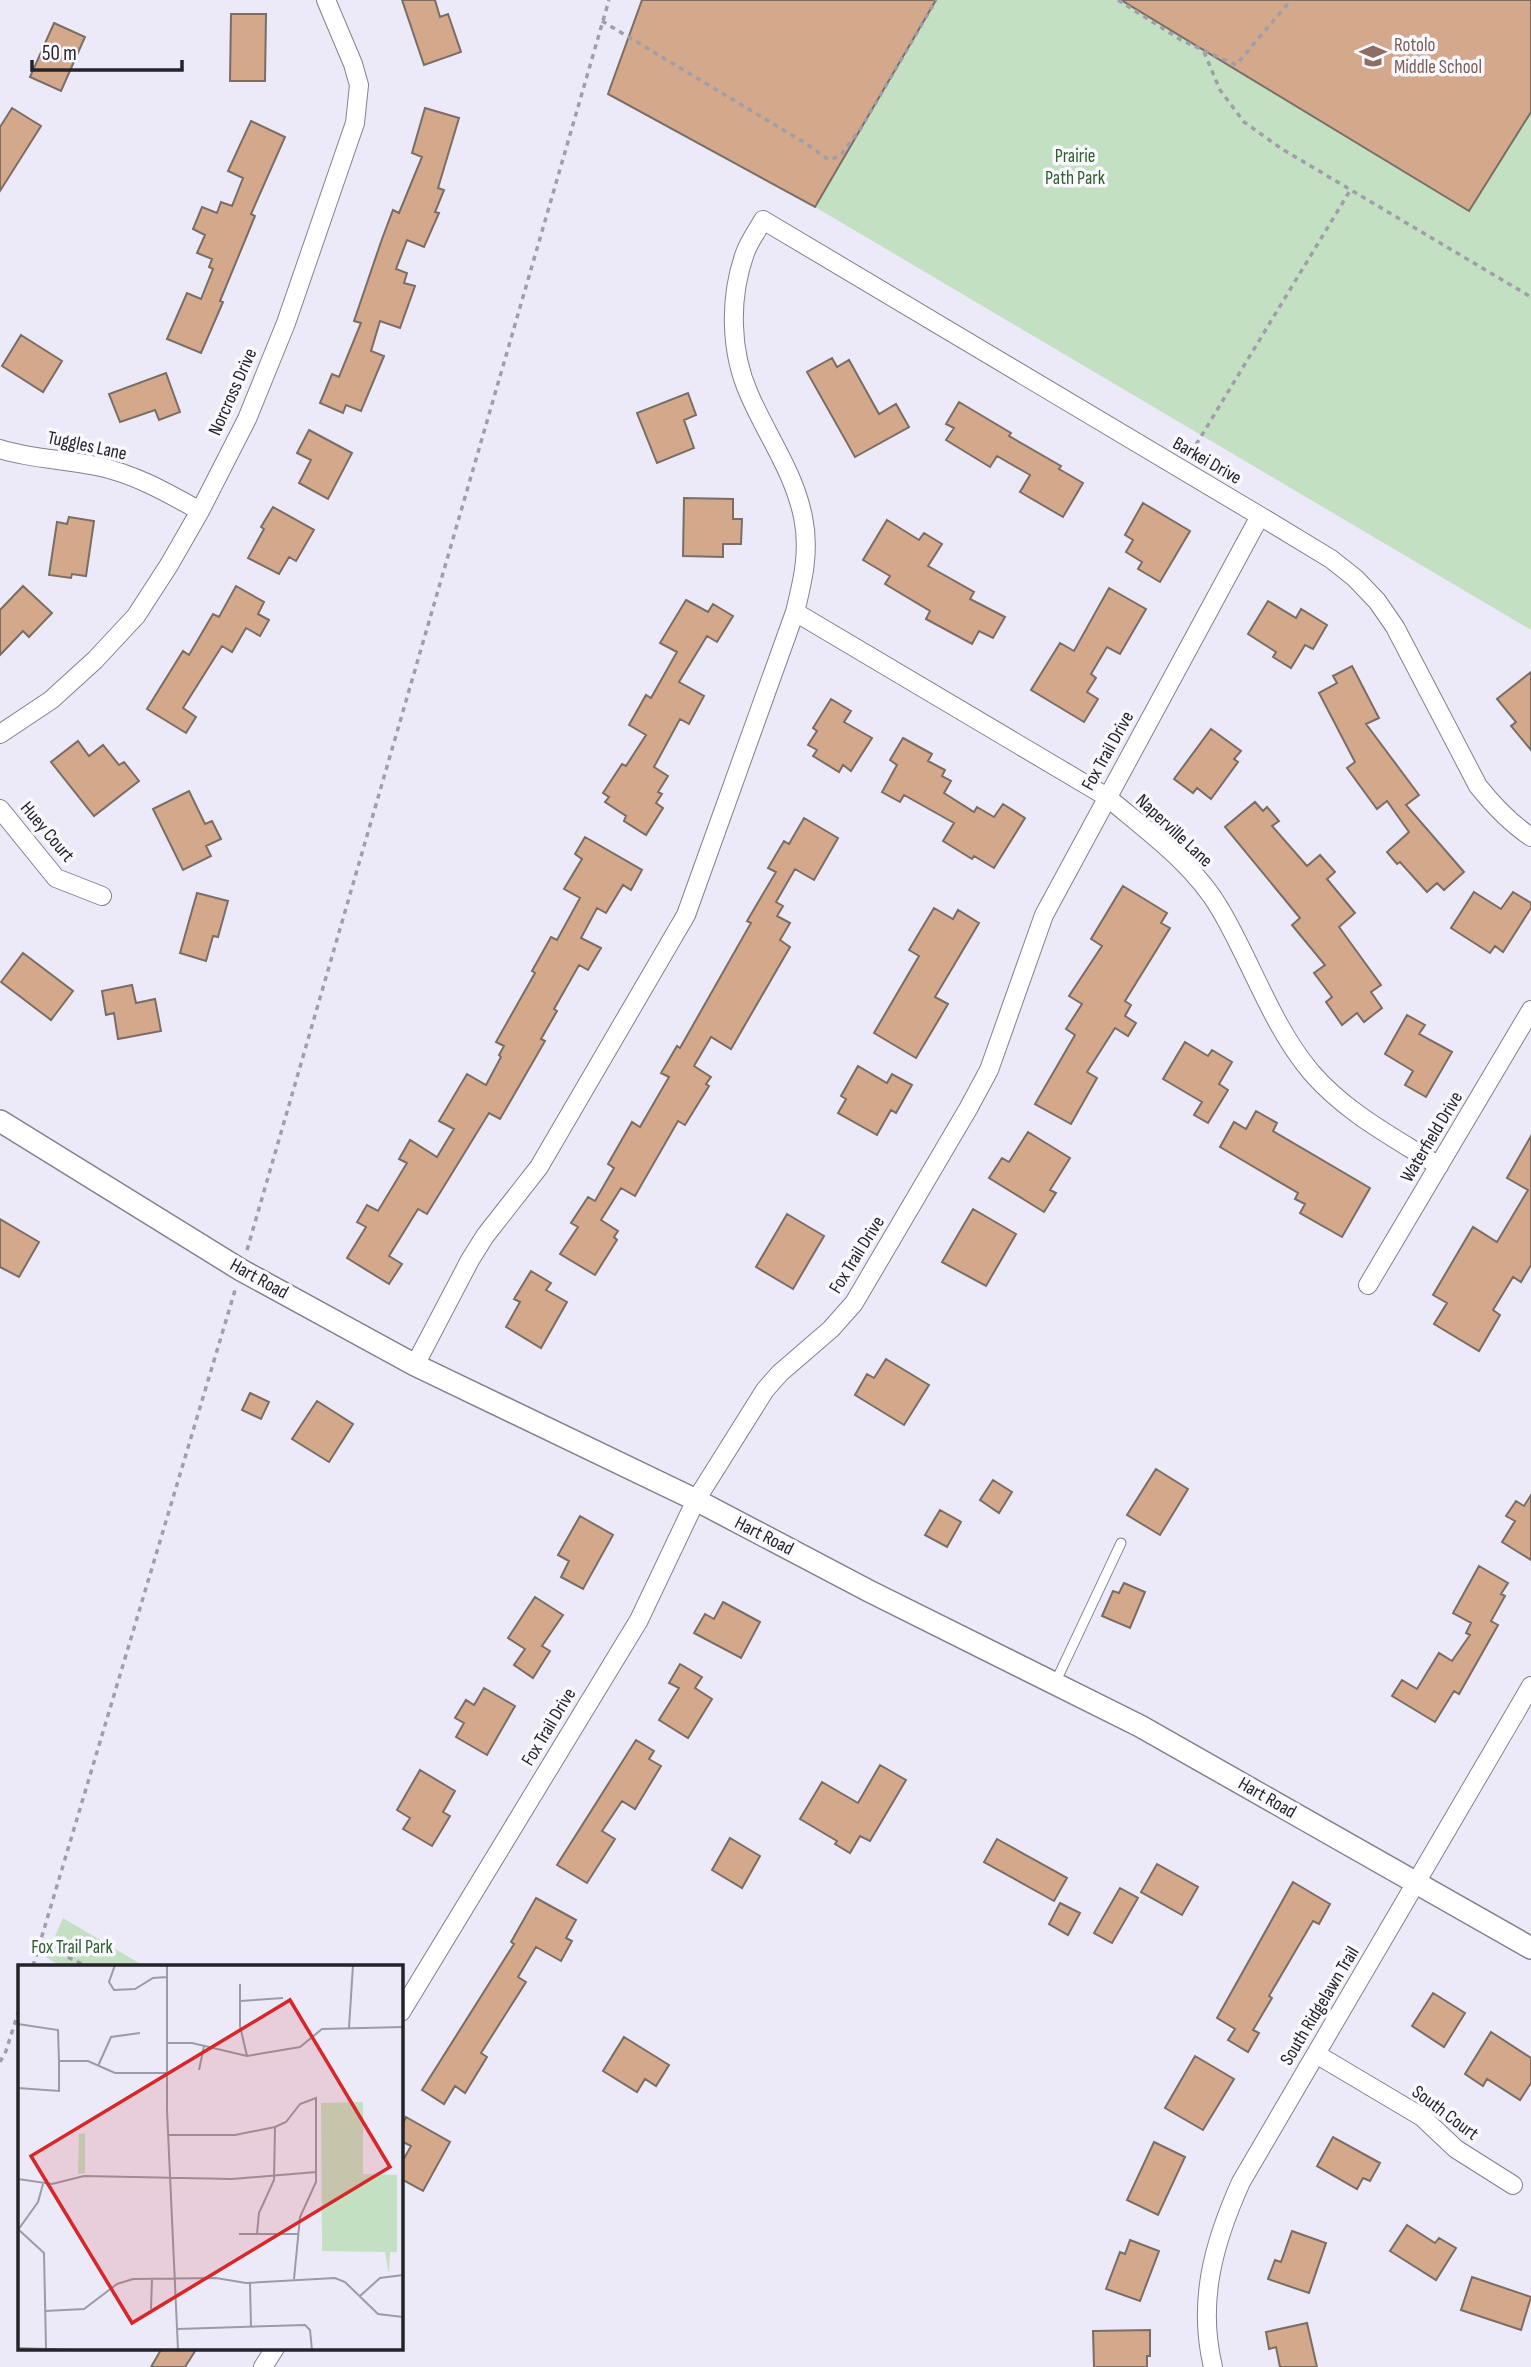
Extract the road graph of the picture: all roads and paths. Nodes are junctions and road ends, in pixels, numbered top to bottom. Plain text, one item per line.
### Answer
1 (326, 0) edge
2 (609, 0) edge
3 (936, 0) edge
4 (1118, 0) edge
5 (1291, 0) edge
6 (602, 21) junction
7 (1204, 52) junction
8 (1352, 189) junction
9 (1531, 297) edge
10 (0, 449) edge
11 (1181, 470) junction
12 (200, 511) junction
13 (1260, 516) junction
14 (795, 612) junction
15 (0, 734) edge
16 (1107, 797) junction
17 (0, 809) edge
18 (1531, 837) edge
19 (102, 896) dead end
20 (1531, 1010) edge
21 (0, 1121) edge
22 (1439, 1166) junction
23 (241, 1270) junction
24 (1368, 1285) dead end
25 (415, 1365) junction
26 (696, 1500) junction
27 (1121, 1543) dead end
28 (1055, 1683) junction
29 (1531, 1686) edge
30 (1417, 1882) junction
31 (40, 1944) junction
32 (1531, 1948) edge
33 (33, 1965) edge
34 (84, 1965) edge
35 (402, 2010) edge
36 (18, 2013) edge
37 (1316, 2054) junction
38 (0, 2062) edge
39 (1513, 2185) dead end
40 (274, 2350) edge
41 (263, 2367) edge
42 (1213, 2367) edge

1 - 12 street, Norcross Drive
2 - 6 path
3 - 6 path
4 - 7 path
5 - 7 path
6 - 23 path
7 - 8 path
8 - 9 path
8 - 11 path
10 - 12 street, Tuggles Lane
11 - 13 street, Barkei Drive
11 - 14 street, Barkei Drive
12 - 15 street, Norcross Drive
13 - 16 street, Fox Trail Drive
13 - 18 street, Barkei Drive
14 - 16 street, Naperville Lane
14 - 25 street
16 - 22 street, Naperville Lane
16 - 26 street, Fox Trail Drive
17 - 19 street, Huey Court
20 - 22 street, Waterfield Drive
21 - 23 street, Hart Road
22 - 24 street, Waterfield Drive
23 - 25 street, Hart Road
23 - 31 path
25 - 26 street, Hart Road
26 - 28 street, Hart Road
26 - 35 street, Fox Trail Drive
27 - 28 lane
28 - 30 street, Hart Road
29 - 30 street, South Ridgelawn Trail
30 - 32 street, Hart Road
30 - 37 street, South Ridgelawn Trail
31 - 33 path
31 - 34 path
36 - 38 path
37 - 39 street, South Court
37 - 42 street, South Ridgelawn Trail
40 - 41 street

